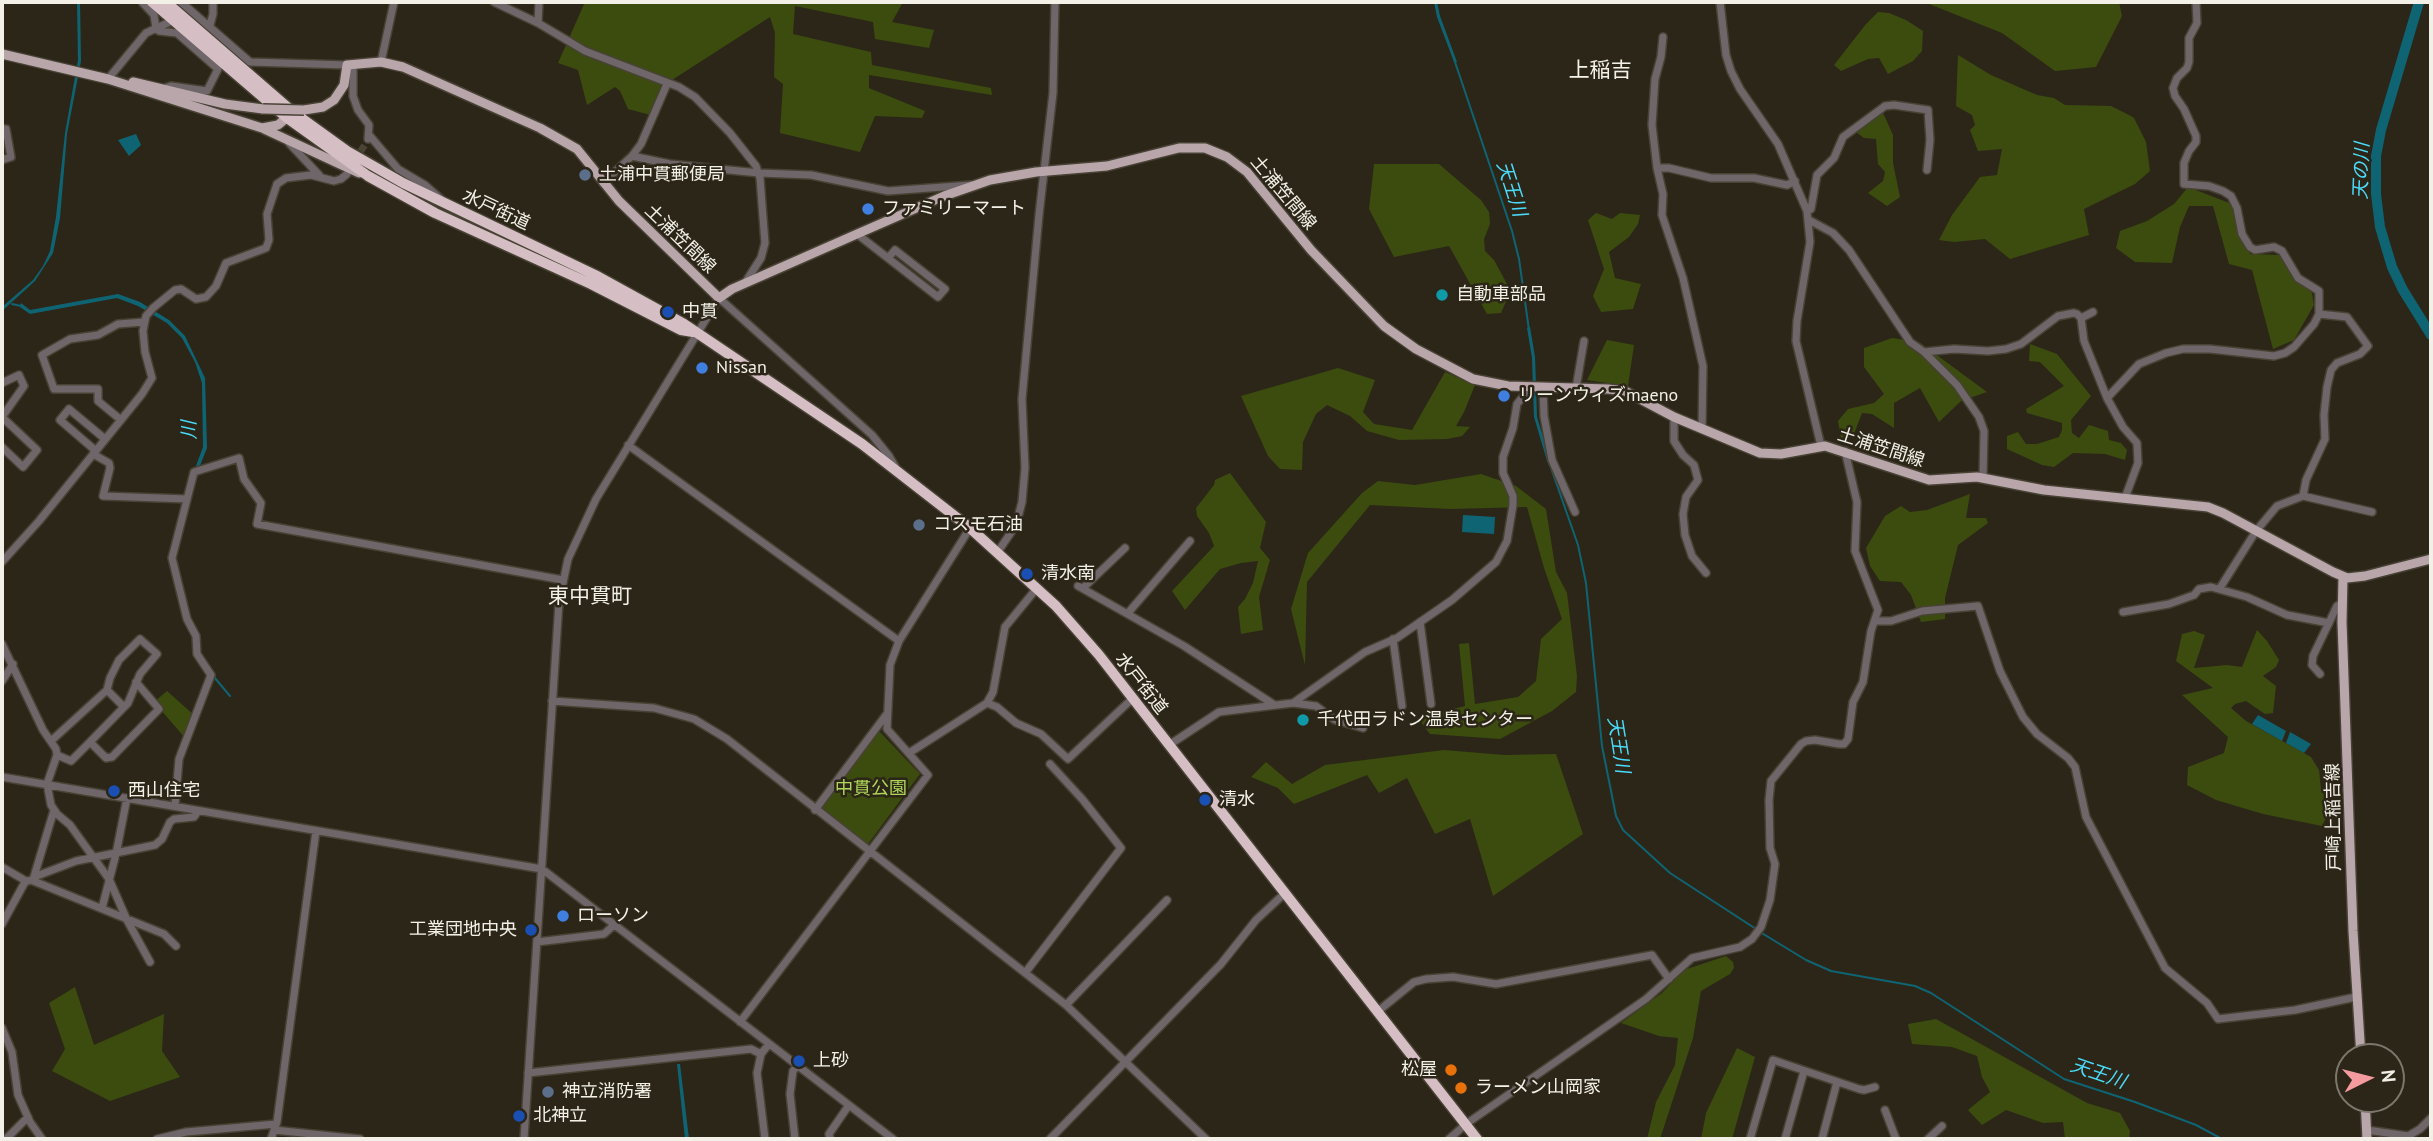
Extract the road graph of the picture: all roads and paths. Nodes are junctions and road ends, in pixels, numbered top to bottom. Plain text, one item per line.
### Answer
1 (142, 2) edge
2 (152, 2) edge
3 (166, 2) edge
4 (181, 2) edge
5 (212, 2) edge
6 (383, 2) edge
7 (494, 2) edge
8 (539, 2) edge
9 (1055, 2) edge
10 (1720, 2) edge
11 (2196, 2) edge
12 (393, 3) edge
13 (174, 20) junction
14 (538, 23) junction
15 (209, 26) junction
16 (156, 28) junction
17 (1663, 37) dead end
18 (2, 54) edge
19 (381, 62) junction
20 (350, 65) junction
21 (108, 79) junction
22 (667, 83) junction
23 (121, 84) junction
24 (165, 88) junction
25 (295, 114) junction
26 (262, 128) junction
27 (2, 129) edge
28 (284, 136) junction
29 (632, 156) junction
30 (2, 160) edge
31 (1657, 168) junction
32 (1927, 170) dead end
33 (1044, 172) junction
34 (759, 173) junction
35 (347, 174) dead end
36 (320, 176) junction
37 (368, 176) junction
38 (1795, 181) junction
39 (603, 183) junction
40 (972, 185) junction
41 (446, 204) junction
42 (1807, 211) junction
43 (1809, 220) junction
44 (857, 234) junction
45 (888, 258) junction
46 (745, 283) junction
47 (719, 298) junction
48 (2093, 312) dead end
49 (2319, 314) junction
50 (2081, 318) junction
51 (144, 322) junction
52 (697, 333) junction
53 (1584, 341) dead end
54 (1924, 352) junction
55 (2, 383) edge
56 (1534, 387) junction
57 (1576, 388) junction
58 (2107, 398) junction
59 (1674, 417) junction
60 (121, 420) junction
61 (1702, 429) junction
62 (105, 439) junction
63 (628, 445) junction
64 (1821, 446) junction
65 (2, 447) edge
66 (1845, 451) junction
67 (94, 453) junction
68 (898, 471) junction
69 (1983, 478) junction
70 (2303, 496) junction
71 (2125, 498) junction
72 (187, 499) junction
73 (1575, 512) dead end
74 (2372, 512) dead end
75 (970, 528) junction
76 (2256, 531) junction
77 (1190, 541) dead end
78 (1125, 548) dead end
79 (997, 553) junction
80 (2431, 559) edge
81 (2, 562) edge
82 (1706, 573) dead end
83 (2343, 577) junction
84 (563, 580) junction
85 (1037, 588) junction
86 (2220, 589) junction
87 (2342, 603) junction
88 (2123, 612) dead end
89 (1128, 613) junction
90 (1875, 621) junction
91 (1420, 622) junction
92 (2329, 623) junction
93 (1393, 639) junction
94 (898, 640) junction
95 (2, 644) edge
96 (13, 664) junction
97 (2320, 674) dead end
98 (2, 681) edge
99 (136, 682) junction
100 (107, 690) junction
101 (1133, 698) junction
102 (552, 701) junction
103 (987, 703) junction
104 (1293, 703) junction
105 (1273, 704) junction
106 (1431, 704) dead end
107 (124, 706) junction
108 (1402, 706) dead end
109 (886, 714) junction
110 (1363, 728) dead end
111 (51, 741) junction
112 (90, 742) junction
113 (1170, 745) junction
114 (909, 753) junction
115 (57, 755) junction
116 (1050, 764) dead end
117 (2, 777) edge
118 (47, 785) junction
119 (127, 798) junction
120 (175, 806) junction
121 (54, 810) junction
122 (815, 810) junction
123 (198, 811) junction
124 (316, 831) junction
125 (871, 852) junction
126 (116, 854) junction
127 (93, 857) junction
128 (2, 867) edge
129 (542, 869) junction
130 (31, 879) junction
131 (109, 879) junction
132 (1285, 893) junction
133 (1167, 900) dead end
134 (102, 908) junction
135 (127, 920) junction
136 (2, 924) edge
137 (614, 925) junction
138 (537, 942) junction
139 (176, 946) dead end
140 (150, 962) dead end
141 (1025, 973) junction
142 (1669, 979) junction
143 (2356, 997) junction
144 (1066, 1005) junction
145 (1377, 1012) junction
146 (740, 1022) junction
147 (2, 1028) edge
148 (2360, 1043) edge
149 (769, 1044) junction
150 (761, 1054) junction
151 (1126, 1062) junction
152 (797, 1066) junction
153 (1804, 1071) junction
154 (528, 1073) junction
155 (1837, 1082) junction
156 (1875, 1087) dead end
157 (849, 1105) junction
158 (1885, 1110) dead end
159 (2366, 1113) edge
160 (28, 1117) junction
161 (2431, 1118) edge
162 (1466, 1124) junction
163 (1942, 1126) dead end
164 (275, 1127) junction
165 (196, 1135) edge
166 (2367, 1135) edge
167 (6, 1139) edge
168 (42, 1139) edge
169 (157, 1139) edge
170 (271, 1139) edge
171 (360, 1139) edge
172 (524, 1139) edge
173 (765, 1139) edge
174 (795, 1139) edge
175 (830, 1139) edge
176 (893, 1139) edge
177 (1050, 1139) edge
178 (1206, 1139) edge
179 (1449, 1139) edge
180 (1477, 1139) edge
181 (1751, 1139) edge
182 (1785, 1139) edge
183 (1822, 1139) edge
184 (1896, 1139) edge
185 (1928, 1139) edge

1 - 16 street
2 - 13 highway
3 - 25 highway
4 - 15 street
5 - 15 street
6 - 12 street
7 - 14 street
8 - 14 street
9 - 33 street
10 - 38 street
11 - 49 street
12 - 19 street
13 - 16 street
13 - 25 highway
14 - 22 street
15 - 20 street
16 - 21 street
16 - 24 street
17 - 31 street
18 - 21 main road
19 - 20 main road, 土浦笠間線
19 - 39 main road, 土浦笠間線
20 - 25 main road
20 - 41 street
21 - 23 main road
22 - 29 street
22 - 34 street
23 - 24 main road
23 - 26 main road
24 - 25 main road, bridge
25 - 26 main road
25 - 37 highway, 水戸街道
25 - 41 highway, 水戸街道
26 - 28 main road
27 - 30 street
28 - 36 street
28 - 37 main road
29 - 34 street
29 - 39 street
31 - 38 street
31 - 61 street
32 - 42 street
33 - 40 main road, 土浦笠間線
33 - 56 main road, 土浦笠間線
33 - 79 street
34 - 40 street
34 - 46 street
35 - 36 street
36 - 51 street
37 - 52 highway, 水戸街道
38 - 42 street
39 - 47 main road, 土浦笠間線
40 - 44 main road, 土浦笠間線
41 - 52 highway, 水戸街道
42 - 43 street
43 - 54 street
43 - 64 street
44 - 45 street
44 - 46 main road, 土浦笠間線
45 - 45 street
46 - 47 main road, 土浦笠間線
47 - 52 street
47 - 68 street
48 - 50 street
49 - 58 street
49 - 70 street
50 - 54 street
50 - 58 street
51 - 60 street
51 - 60 street
52 - 63 street
52 - 68 highway, 水戸街道
53 - 57 street
54 - 69 street
55 - 65 street
56 - 57 main road, 土浦笠間線
56 - 73 street
56 - 91 street
57 - 59 main road, 土浦笠間線
58 - 71 street
59 - 61 main road, 土浦笠間線
59 - 82 street
60 - 62 street
61 - 64 main road, 土浦笠間線
62 - 67 street
62 - 67 street
63 - 84 street
63 - 94 street
64 - 66 main road, 土浦笠間線
66 - 69 main road, 土浦笠間線
66 - 90 street
67 - 72 street
67 - 81 street
68 - 75 highway, 水戸街道
69 - 71 main road, 土浦笠間線
70 - 74 street
70 - 76 street
71 - 76 main road, 土浦笠間線
72 - 84 street
72 - 120 street
75 - 79 highway, 水戸街道
75 - 94 street
76 - 83 main road, 土浦笠間線
76 - 86 street
77 - 89 street
78 - 89 street
79 - 85 highway, 水戸街道
80 - 83 main road
83 - 87 main road, 戸崎上稲吉線
84 - 102 street
85 - 101 highway, 水戸街道
85 - 103 street
86 - 88 street
86 - 92 street
87 - 92 street
87 - 143 main road, 戸崎上稲吉線
89 - 105 street
90 - 142 street
90 - 143 street
91 - 93 street
91 - 106 street
92 - 97 street
93 - 104 street
93 - 108 street
94 - 109 street
95 - 96 street
96 - 98 street
96 - 111 street
99 - 100 street
99 - 107 street
99 - 112 street
100 - 107 street
100 - 111 street
101 - 103 street
101 - 113 highway, 水戸街道
102 - 122 street
102 - 129 street
103 - 114 street
104 - 105 street
104 - 110 street
105 - 113 street
107 - 112 street
109 - 114 street
109 - 122 street
111 - 115 street
112 - 115 street
113 - 132 highway, 水戸街道
114 - 125 street
115 - 118 street
116 - 141 street
117 - 118 street
118 - 119 street
118 - 121 street
119 - 120 street
119 - 126 street
120 - 123 street
121 - 127 street
121 - 130 street
122 - 125 street
123 - 124 street
123 - 126 street
124 - 129 street
124 - 164 street
125 - 141 street
125 - 146 street
126 - 127 street
126 - 131 street
127 - 130 street
127 - 131 street
128 - 130 street
129 - 137 street
129 - 138 street
130 - 134 street
130 - 136 street
131 - 134 street
131 - 135 street
132 - 145 highway, 水戸街道
132 - 151 street
133 - 144 street
134 - 135 street
135 - 139 street
135 - 140 street
137 - 138 street
137 - 146 street
138 - 154 street
141 - 144 street
142 - 145 street
142 - 162 street
143 - 148 main road, 戸崎上稲吉線
144 - 151 street
145 - 162 highway, 水戸街道
146 - 149 street
147 - 160 street
149 - 150 street
149 - 152 street
150 - 154 street
150 - 173 street
151 - 177 street
151 - 178 street
152 - 157 street
152 - 174 street
153 - 155 street
153 - 181 street
153 - 182 street
154 - 172 street
155 - 156 street
155 - 183 street
157 - 175 street
157 - 176 street
158 - 184 street
159 - 166 main road
160 - 167 street
160 - 168 street
161 - 166 street
162 - 179 street
162 - 180 highway, 水戸街道
163 - 185 street
164 - 165 street
164 - 170 street
164 - 171 street
165 - 169 street

